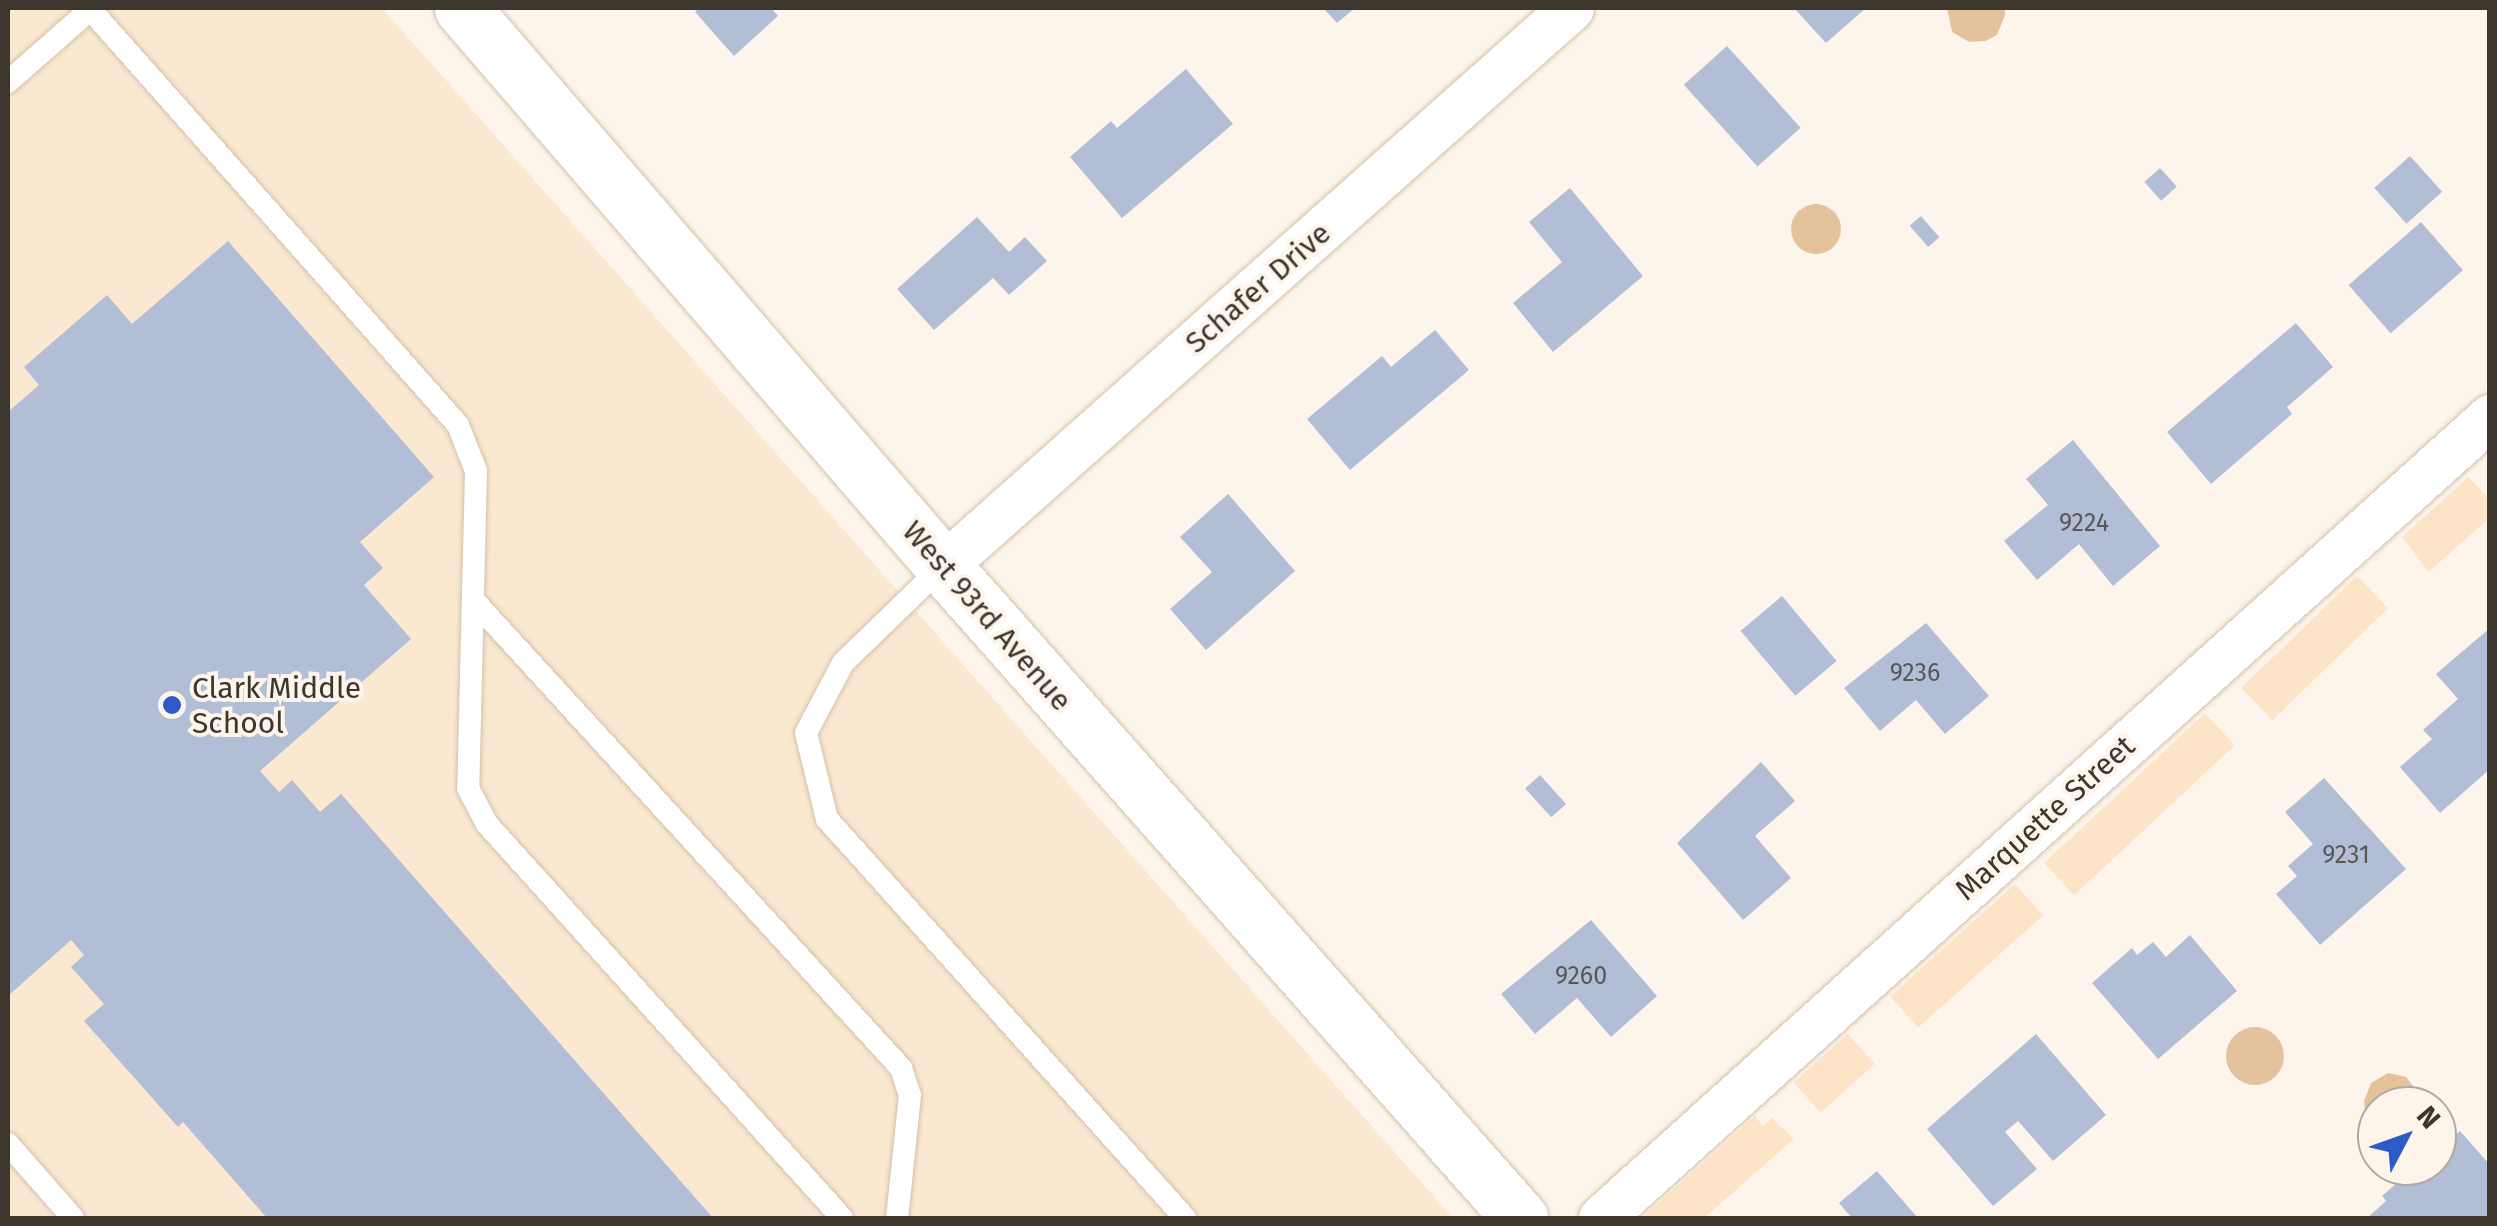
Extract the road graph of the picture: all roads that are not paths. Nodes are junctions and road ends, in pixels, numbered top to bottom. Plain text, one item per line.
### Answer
1 (91, 8) edge
2 (462, 8) edge
3 (1571, 8) edge
4 (8, 82) edge
5 (2490, 416) edge
6 (942, 566) junction
7 (476, 602) junction
8 (8, 1144) edge
9 (74, 1218) edge
10 (842, 1218) edge
11 (897, 1218) edge
12 (1185, 1218) edge
13 (1520, 1218) edge
14 (1600, 1218) edge

1 - 4 lane
1 - 7 lane
2 - 6 street, West 93rd Avenue
3 - 6 street, Schafer Drive
5 - 14 street, Marquette Street
6 - 12 lane
6 - 13 street, West 93rd Avenue
7 - 10 lane
7 - 11 lane
8 - 9 lane

